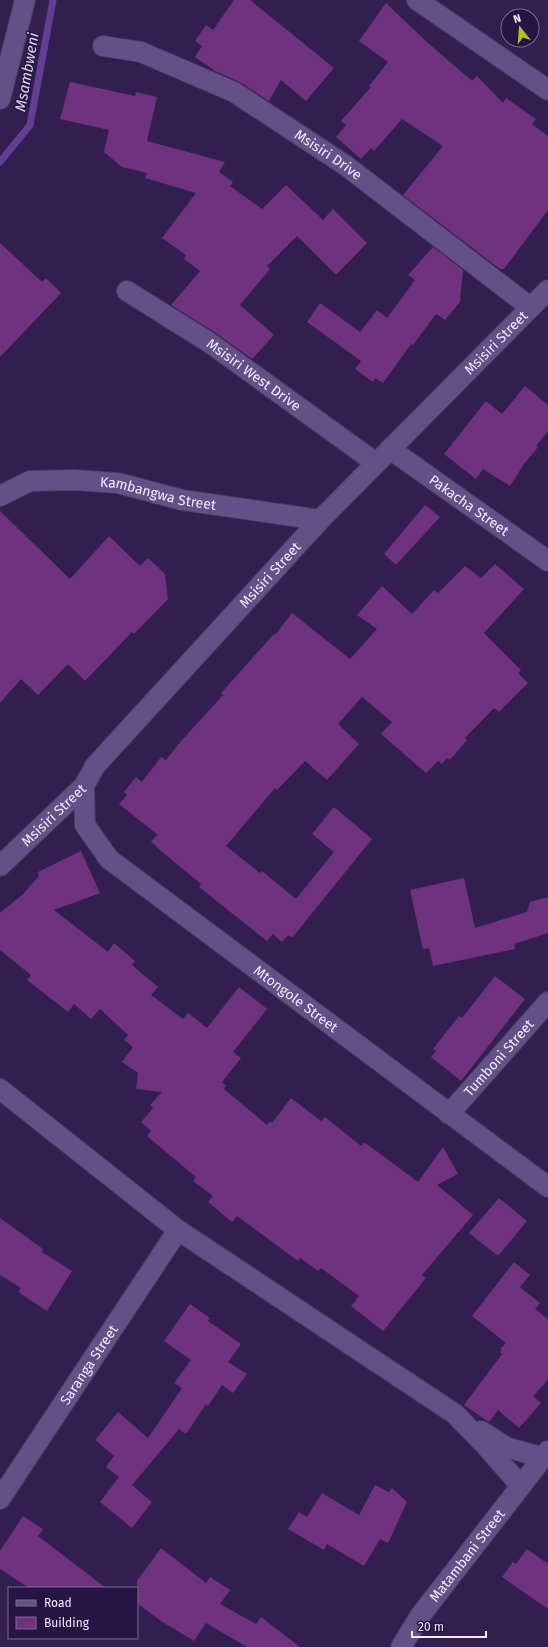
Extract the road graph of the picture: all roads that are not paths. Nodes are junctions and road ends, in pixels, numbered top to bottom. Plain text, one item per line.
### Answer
1 (25, 0) edge
2 (417, 0) edge
3 (104, 46) dead end
4 (548, 90) edge
5 (0, 98) edge
6 (548, 290) edge
7 (128, 291) dead end
8 (530, 306) junction
9 (390, 449) junction
10 (376, 463) junction
11 (0, 496) edge
12 (320, 520) junction
13 (548, 561) edge
14 (84, 786) junction
15 (0, 866) edge
16 (548, 1002) edge
17 (0, 1089) edge
18 (449, 1114) junction
19 (548, 1187) edge
20 (178, 1230) junction
21 (454, 1414) junction
22 (546, 1454) edge
23 (521, 1486) junction
24 (0, 1499) edge
25 (401, 1647) edge

1 - 5 street
2 - 4 street
3 - 8 street, Msisiri Drive
6 - 8 street, Msisiri Street
7 - 10 street, Msisiri West Drive
8 - 9 street, Msisiri Street
9 - 10 street, Msisiri Street
9 - 13 street, Pakacha Street
10 - 12 street, Msisiri Street
11 - 12 street, Kambangwa Street
12 - 14 street, Msisiri Street
14 - 15 street, Msisiri Street
14 - 18 street, Mtongole Street
16 - 18 street, Tumboni Street
17 - 20 street
18 - 19 street, Mtongole Street
20 - 21 street
20 - 24 street, Saranga Street
21 - 22 street
21 - 23 street
22 - 23 street, Matambani Street
23 - 25 street, Matambani Street

